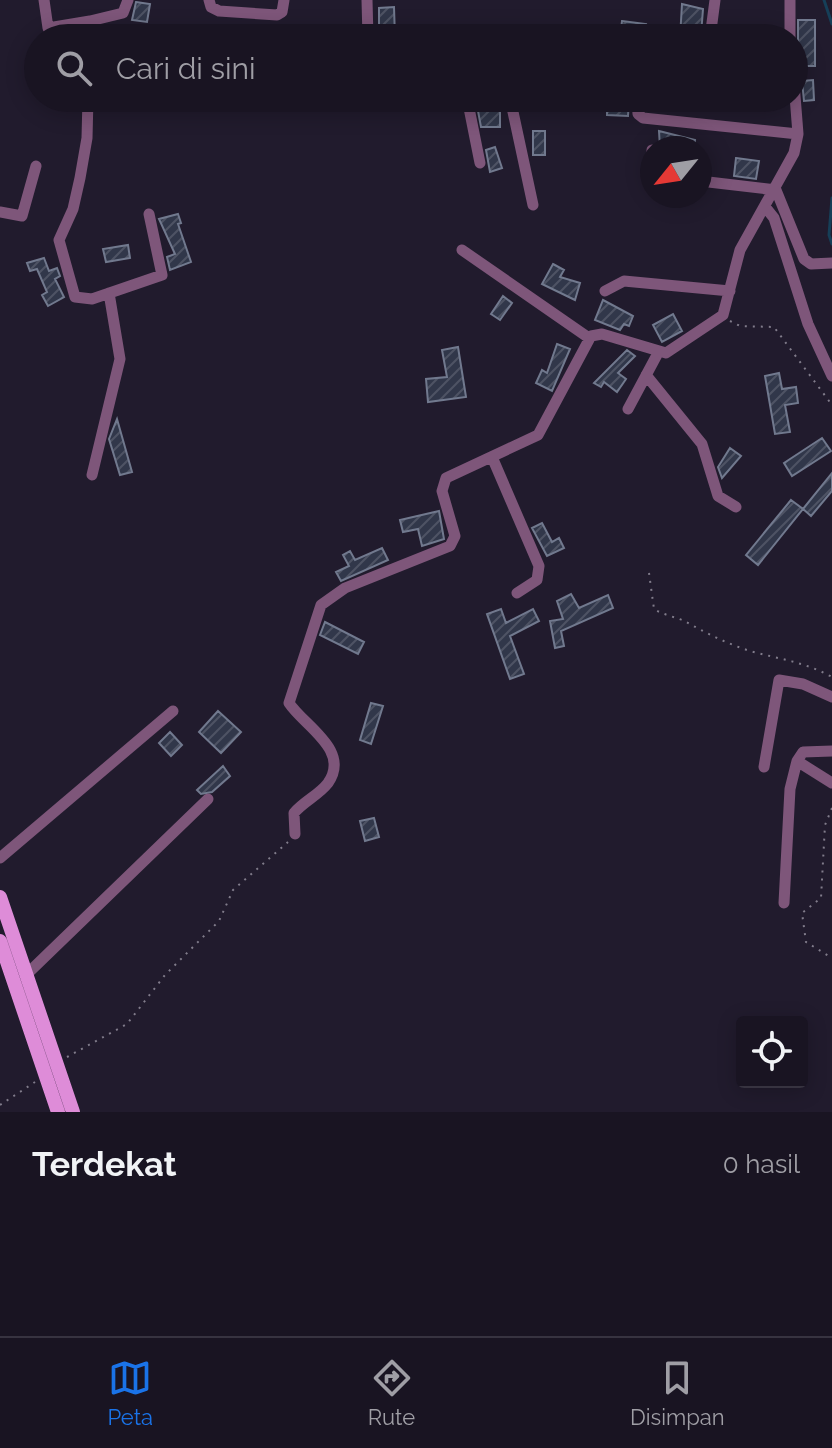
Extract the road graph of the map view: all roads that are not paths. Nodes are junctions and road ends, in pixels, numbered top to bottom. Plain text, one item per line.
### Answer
1 (44, 0) edge
2 (128, 0) edge
3 (209, 0) edge
4 (284, 0) edge
5 (367, 0) edge
6 (715, 0) edge
7 (790, 0) edge
8 (90, 21) junction
9 (47, 24) edge
10 (72, 24) edge
11 (90, 24) edge
12 (368, 24) edge
13 (712, 24) edge
14 (790, 24) edge
15 (88, 112) edge
16 (470, 112) edge
17 (513, 112) edge
18 (638, 112) edge
19 (796, 112) edge
20 (798, 134) junction
21 (480, 163) dead end
22 (36, 166) dead end
23 (712, 182) edge
24 (776, 190) junction
25 (533, 205) dead end
26 (766, 208) junction
27 (0, 212) edge
28 (149, 214) dead end
29 (462, 250) dead end
30 (832, 263) edge
31 (605, 291) dead end
32 (730, 291) junction
33 (109, 293) junction
34 (589, 338) junction
35 (658, 353) junction
36 (646, 375) junction
37 (832, 376) edge
38 (628, 409) dead end
39 (492, 457) junction
40 (92, 475) dead end
41 (736, 507) dead end
42 (517, 593) dead end
43 (832, 697) edge
44 (173, 711) dead end
45 (832, 751) edge
46 (797, 761) junction
47 (764, 767) dead end
48 (832, 783) edge
49 (208, 799) dead end
50 (295, 834) road end
51 (0, 858) edge
52 (0, 897) edge
53 (784, 903) dead end
54 (0, 941) edge
55 (26, 975) junction
56 (52, 1074) junction
57 (58, 1112) edge
58 (73, 1112) edge

1 - 9 street
2 - 8 street
3 - 4 street
5 - 12 street
6 - 13 street
7 - 14 street
8 - 10 street
8 - 11 street
15 - 33 street
16 - 21 street
17 - 25 street
18 - 20 street
19 - 20 street
20 - 24 street
22 - 27 street
23 - 24 street
24 - 26 street
24 - 30 street
26 - 32 street
26 - 37 street
28 - 33 street
29 - 34 street
31 - 32 street
32 - 35 street
33 - 40 street
34 - 35 street
34 - 39 street
35 - 36 street
36 - 38 street
36 - 41 street
39 - 42 street
39 - 50 street
43 - 47 street
44 - 51 street
45 - 46 street
46 - 48 street
46 - 53 street
49 - 55 street
52 - 55 main road
54 - 56 main road
55 - 56 main road
56 - 57 main road
56 - 58 main road

